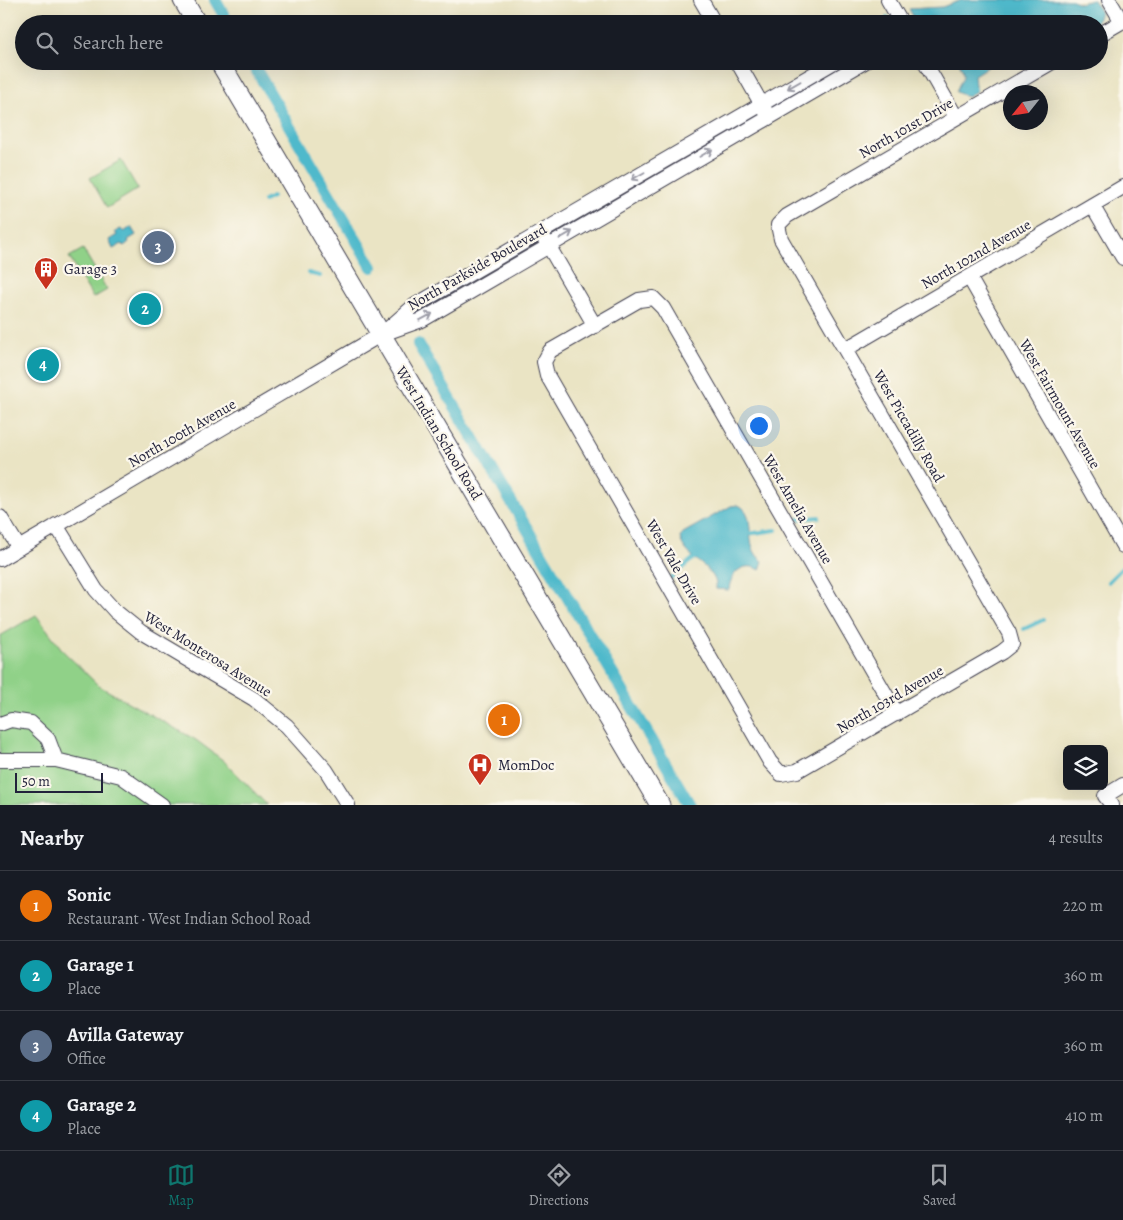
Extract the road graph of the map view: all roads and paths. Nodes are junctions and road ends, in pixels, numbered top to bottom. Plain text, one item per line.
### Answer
1 (183, 0) edge
2 (701, 0) edge
3 (888, 0) edge
4 (1109, 0) edge
5 (192, 15) edge
6 (710, 15) edge
7 (897, 15) edge
8 (1122, 22) edge
9 (1108, 30) edge
10 (224, 70) edge
11 (742, 70) edge
12 (821, 70) edge
13 (850, 70) edge
14 (929, 70) edge
15 (1039, 70) edge
16 (762, 104) junction
17 (769, 117) junction
18 (956, 118) junction
19 (1123, 187) edge
20 (1092, 205) junction
21 (778, 226) joint
22 (540, 232) junction
23 (548, 245) junction
24 (1123, 258) edge
25 (969, 277) junction
26 (595, 326) junction
27 (380, 335) junction
28 (846, 349) junction
29 (0, 517) edge
30 (56, 525) junction
31 (1123, 546) edge
32 (19, 548) junction
33 (0, 559) edge
34 (1012, 644) joint
35 (897, 714) junction
36 (0, 724) edge
37 (0, 760) edge
38 (56, 760) junction
39 (781, 774) joint
40 (1123, 785) edge
41 (1108, 800) edge
42 (162, 805) edge
43 (348, 805) edge
44 (660, 805) edge

1 - 5 main road
2 - 6 street
3 - 7 street
4 - 8 street
8 - 9 street
10 - 27 main road, West Indian School Road
11 - 16 street
12 -> 16 street, North Parkside Boulevard
13 - 17 street, North Parkside Boulevard
14 - 18 street
15 - 18 street, North 101st Drive
16 - 17 street
16 -> 22 street, North Parkside Boulevard
23 -> 17 street, North Parkside Boulevard
18 - 21 street, North 101st Drive
19 - 20 street, North 102nd Avenue
20 - 24 street
20 - 25 street, North 102nd Avenue
21 - 28 street, West Piccadilly Road
22 - 23 street
22 - 27 street, North Parkside Boulevard
23 - 26 street
27 -> 23 street, North Parkside Boulevard
25 - 28 street, North 102nd Avenue
25 - 31 street, West Fairmount Avenue
26 - 35 street, West Amelia Avenue
26 - 39 street, West Vale Drive
27 - 30 street, North 100th Avenue
27 - 44 main road, West Indian School Road
28 - 34 street, West Piccadilly Road
29 - 32 street
30 - 32 street, North 100th Avenue
30 - 43 street, West Monterosa Avenue
32 - 33 street, North 100th Avenue
34 - 35 street, North 103rd Avenue
35 - 39 street, North 103rd Avenue
36 - 38 street
37 - 38 street
38 - 42 street
40 - 41 street

